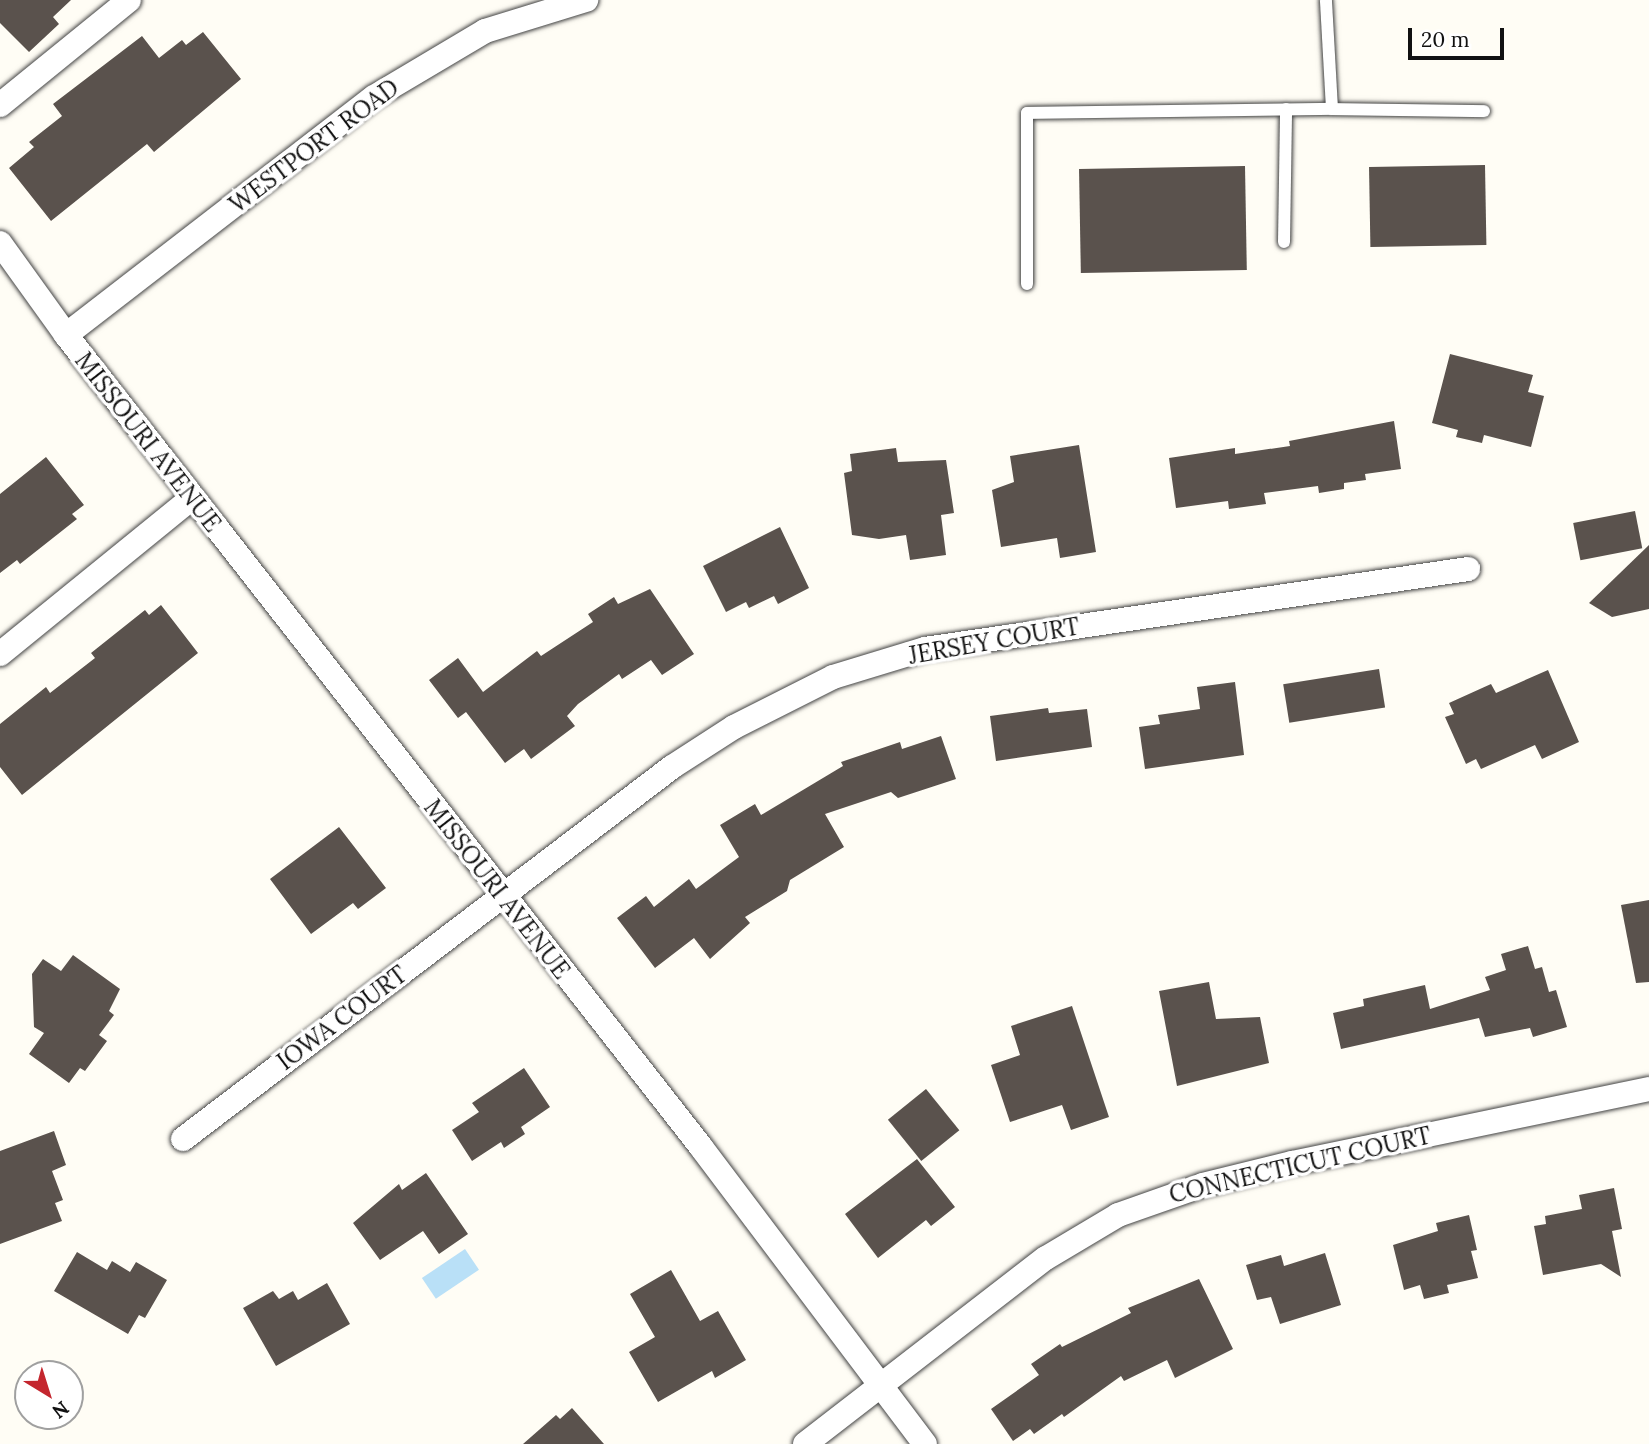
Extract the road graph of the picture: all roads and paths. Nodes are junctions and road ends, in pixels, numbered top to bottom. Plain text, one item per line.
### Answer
1 (129, 0) edge
2 (586, 0) edge
3 (1326, 0) edge
4 (0, 105) edge
5 (1332, 109) junction
6 (1286, 110) junction
7 (1484, 111) dead end
8 (1284, 242) dead end
9 (0, 243) edge
10 (1027, 284) dead end
11 (66, 335) junction
12 (191, 499) junction
13 (1468, 569) dead end
14 (0, 654) edge
15 (502, 897) junction
16 (1649, 1089) edge
17 (183, 1139) dead end
18 (881, 1387) junction
19 (805, 1444) edge
20 (925, 1444) edge

1 - 4 street
2 - 11 street, WESTPORT ROAD
3 - 5 lane
5 - 6 lane
5 - 7 lane
6 - 8 lane
6 - 10 lane
9 - 11 street, MISSOURI AVENUE
11 - 12 street, MISSOURI AVENUE
12 - 14 street
12 - 15 street, MISSOURI AVENUE
13 - 15 street, JERSEY COURT
15 - 17 street, IOWA COURT
15 - 18 street, MISSOURI AVENUE
16 - 18 street, CONNECTICUT COURT
18 - 19 street, CONNECTICUT COURT
18 - 20 street, MISSOURI AVENUE

